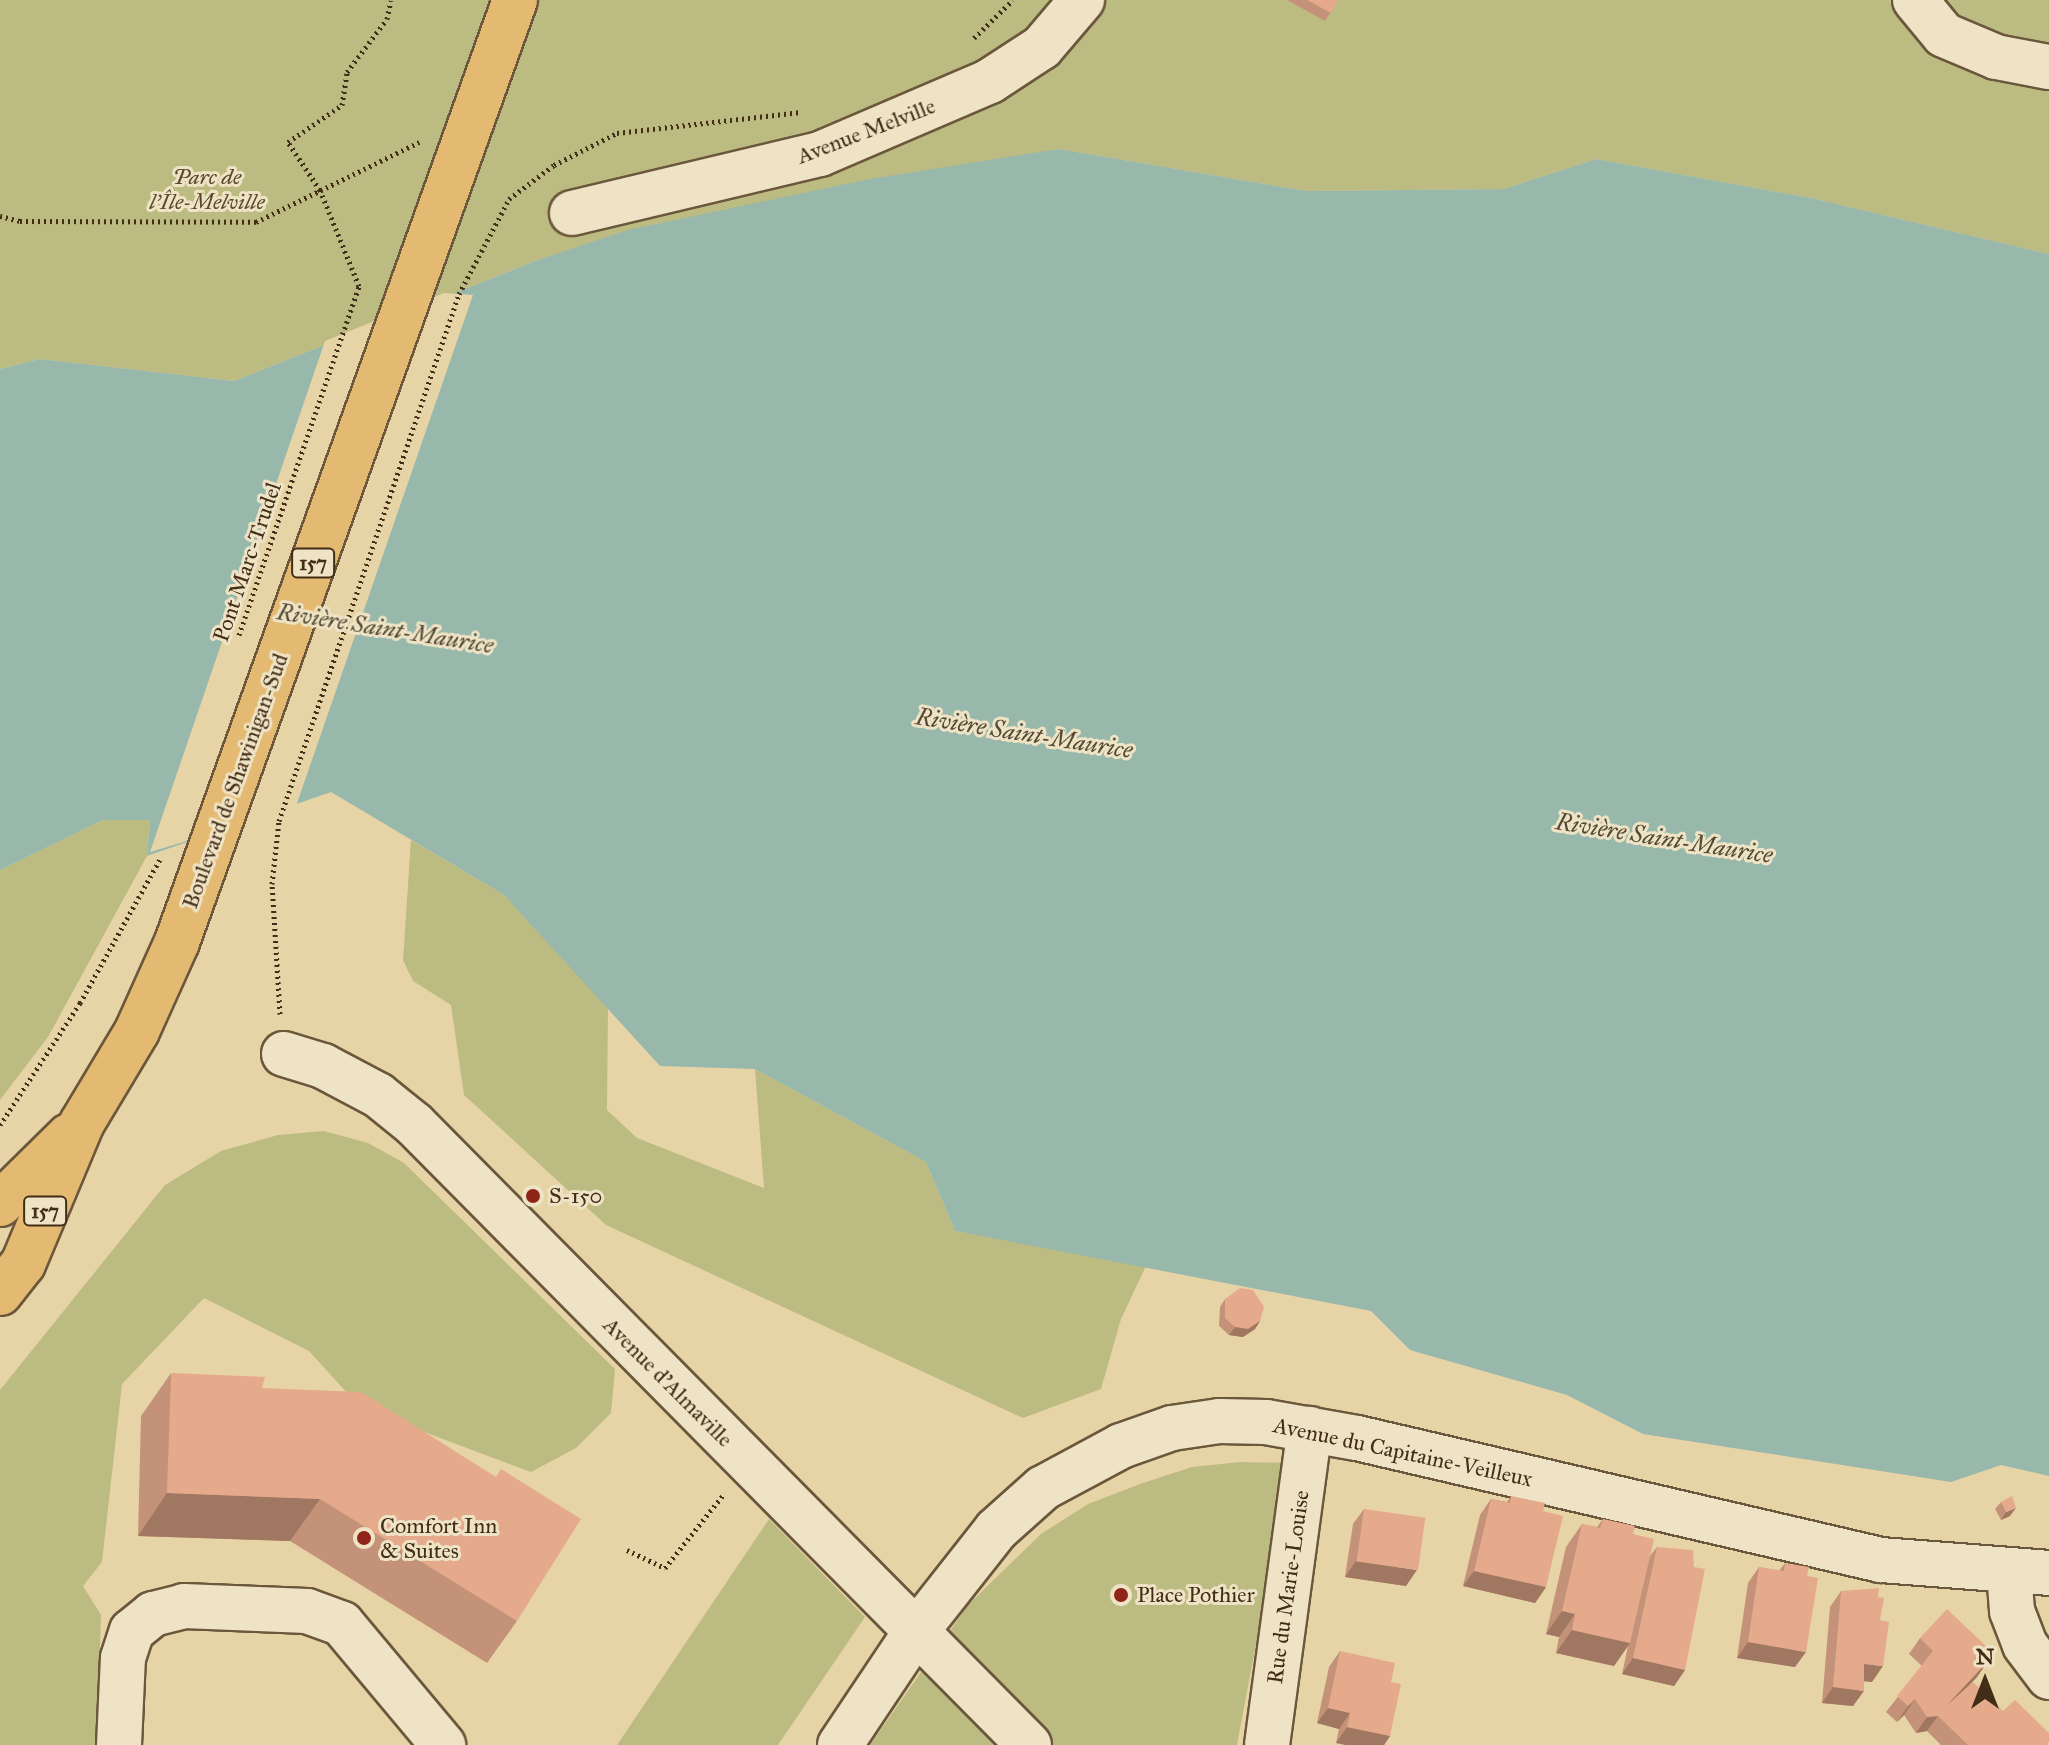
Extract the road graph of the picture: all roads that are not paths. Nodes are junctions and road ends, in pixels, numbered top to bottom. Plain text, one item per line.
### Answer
1 (515, 0) edge
2 (1082, 0) edge
3 (1915, 0) edge
4 (2049, 67) edge
5 (572, 213) dead end
6 (284, 1054) road end
7 (82, 1123) junction
8 (0, 1204) edge
9 (0, 1293) edge
10 (1310, 1429) junction
11 (2029, 1572) edge
12 (915, 1633) junction
13 (2049, 1677) edge
14 (119, 1745) edge
15 (443, 1745) edge
16 (840, 1745) edge
17 (1029, 1745) edge
18 (1267, 1745) edge

1 - 7 main road, Boulevard de Shawinigan-Sud / 157
2 - 5 street, Avenue Melville
3 - 4 street
6 - 12 street, Avenue d'Almaville
7 - 8 main road, Boulevard de Shawinigan-Sud / 157
7 - 9 main road, Boulevard de Shawinigan-Sud / 157
10 - 11 street, Avenue du Capitaine-Veilleux
10 - 12 street, Avenue du Capitaine-Veilleux
10 - 18 street, Rue du Marie-Louise
11 - 13 street
12 - 16 street, Avenue du Capitaine-Veilleux
12 - 17 street, Avenue d'Almaville
14 - 15 street

